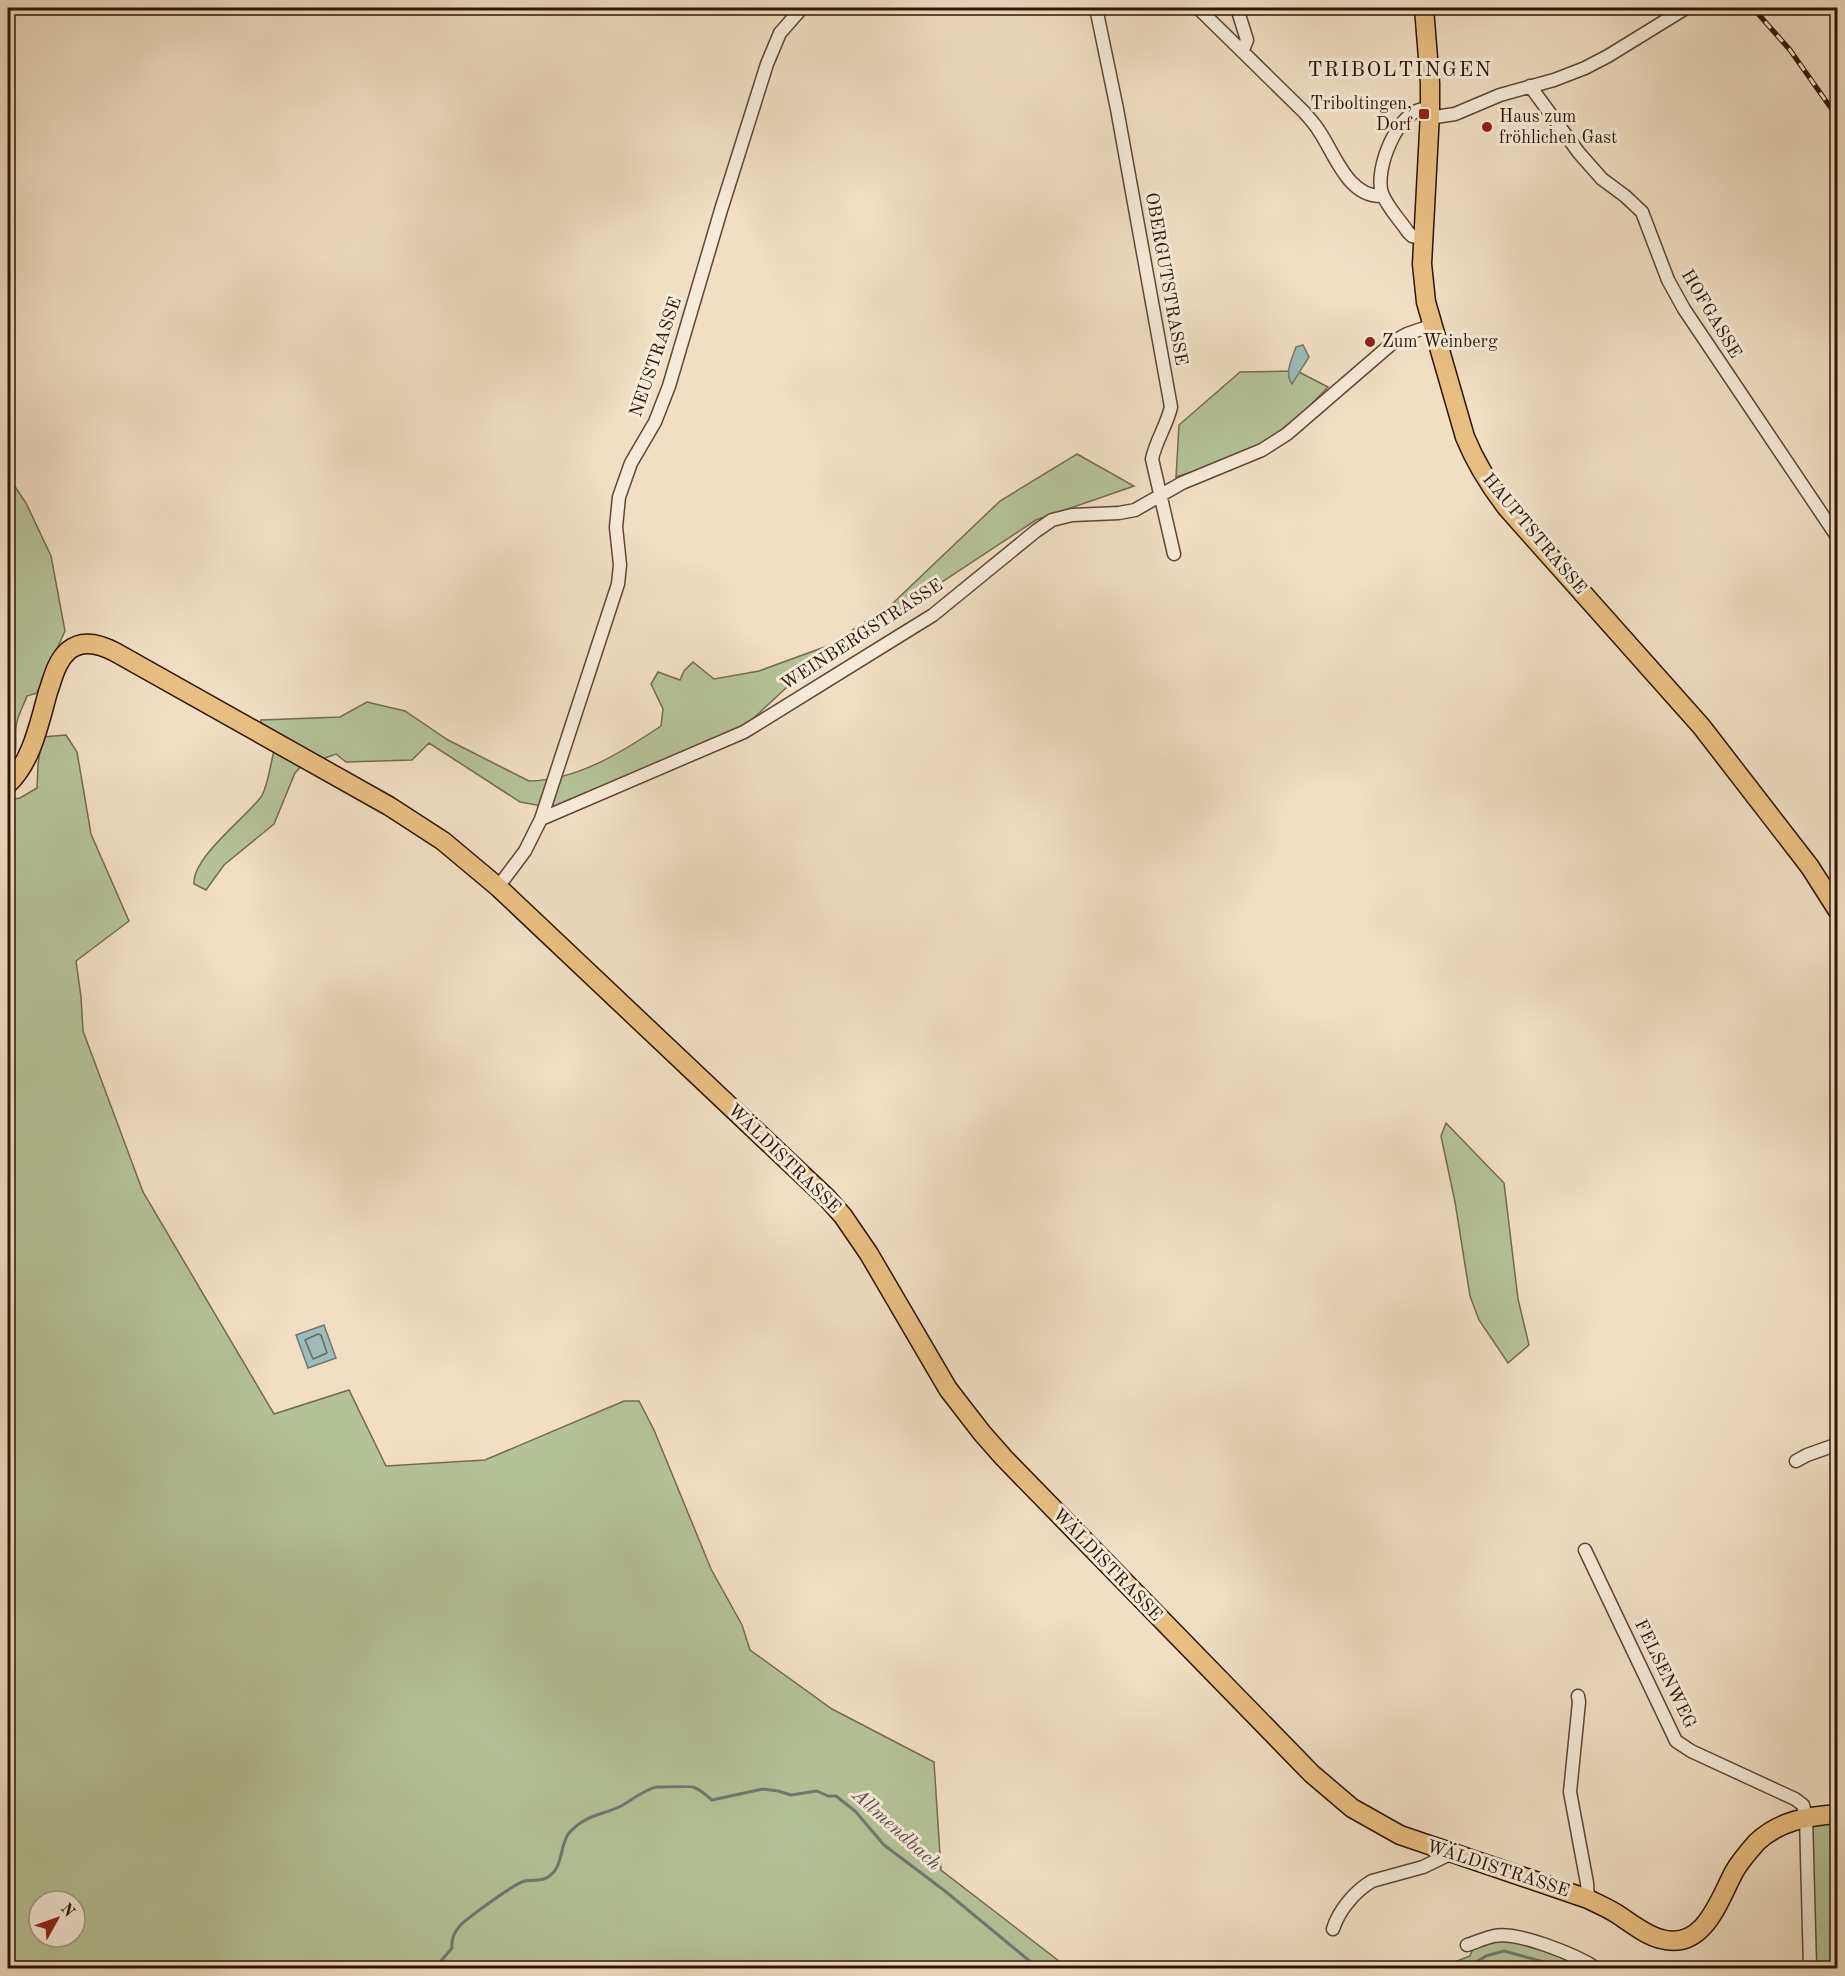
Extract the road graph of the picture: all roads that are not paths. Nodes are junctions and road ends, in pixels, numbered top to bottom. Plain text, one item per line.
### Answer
1 (802, 8) edge
2 (1096, 8) edge
3 (1198, 8) edge
4 (1237, 8) edge
5 (1424, 8) edge
6 (1686, 8) edge
7 (1243, 50) junction
8 (1530, 86) junction
9 (1430, 113) junction
10 (1383, 196) junction
11 (1423, 239) junction
12 (1433, 325) junction
13 (1161, 495) junction
14 (1838, 538) edge
15 (1174, 554) dead end
16 (8, 784) edge
17 (543, 814) junction
18 (498, 887) junction
19 (1838, 911) edge
20 (1838, 1444) edge
21 (1796, 1461) dead end
22 (1585, 1550) dead end
23 (1578, 1696) dead end
24 (1838, 1814) edge
25 (1806, 1817) junction
26 (1452, 1853) junction
27 (1588, 1899) junction
28 (1333, 1929) dead end
29 (1467, 1945) dead end
30 (1596, 1968) edge
31 (1810, 1968) edge

1 - 17 street, NEUSTRASSE
2 - 13 street, OBERGUTSTRASSE
3 - 7 street
4 - 7 street
5 - 9 main road, HAUPTSTRASSE
6 - 8 street
7 - 10 street
8 - 9 street
8 - 14 street, HOFGASSE
9 - 10 street
9 - 11 main road, HAUPTSTRASSE
10 - 11 street
11 - 12 main road, HAUPTSTRASSE
12 - 13 street, WEINBERGSTRASSE
12 - 19 main road, HAUPTSTRASSE
13 - 15 street, OBERGUTSTRASSE
13 - 17 street, WEINBERGSTRASSE
16 - 18 main road, WÄLDISTRASSE
17 - 18 street, NEUSTRASSE
18 - 26 main road, WÄLDISTRASSE
20 - 21 street
22 - 25 street, FELSENWEG
23 - 27 street
24 - 25 main road, WÄLDISTRASSE
25 - 27 main road, WÄLDISTRASSE
25 - 31 street
26 - 27 main road, WÄLDISTRASSE
26 - 28 street
29 - 30 street

